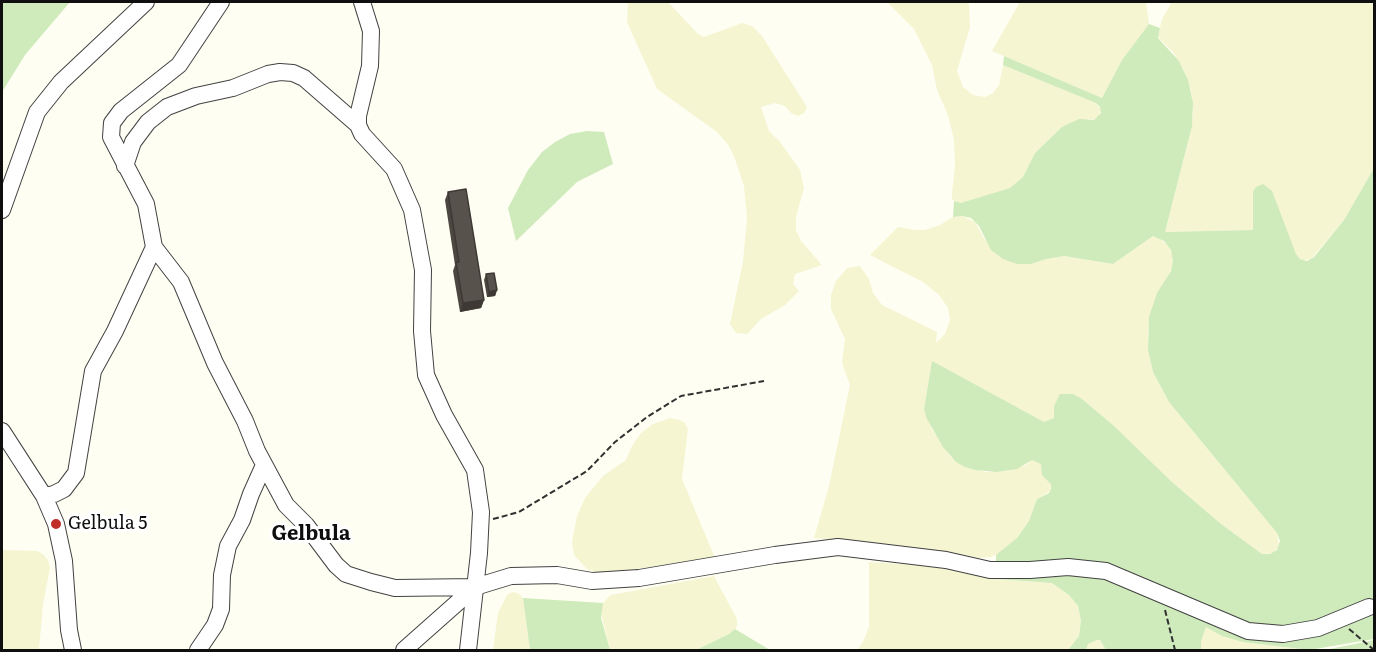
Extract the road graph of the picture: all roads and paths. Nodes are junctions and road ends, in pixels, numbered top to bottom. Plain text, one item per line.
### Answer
1 (146, 2) edge
2 (221, 2) edge
3 (362, 2) edge
4 (358, 125) junction
5 (125, 166) junction
6 (2, 210) edge
7 (153, 247) junction
8 (764, 381) dead end
9 (2, 431) edge
10 (264, 465) junction
11 (44, 496) junction
12 (481, 522) junction
13 (475, 587) junction
14 (1161, 594) junction
15 (1369, 607) dead end
16 (1338, 620) junction
17 (73, 651) edge
18 (198, 651) edge
19 (404, 651) edge
20 (468, 651) edge
21 (1176, 651) edge
22 (1374, 651) edge

1 - 6 street
2 - 5 street
3 - 4 street
4 - 5 street
4 - 12 street
5 - 7 street
7 - 10 street
7 - 11 street
8 - 12 path
9 - 11 street
10 - 13 street
10 - 18 street
11 - 17 street
12 - 13 street
13 - 14 street
13 - 19 street
13 - 20 street
14 - 16 street
14 - 21 path
15 - 16 street
16 - 22 path

